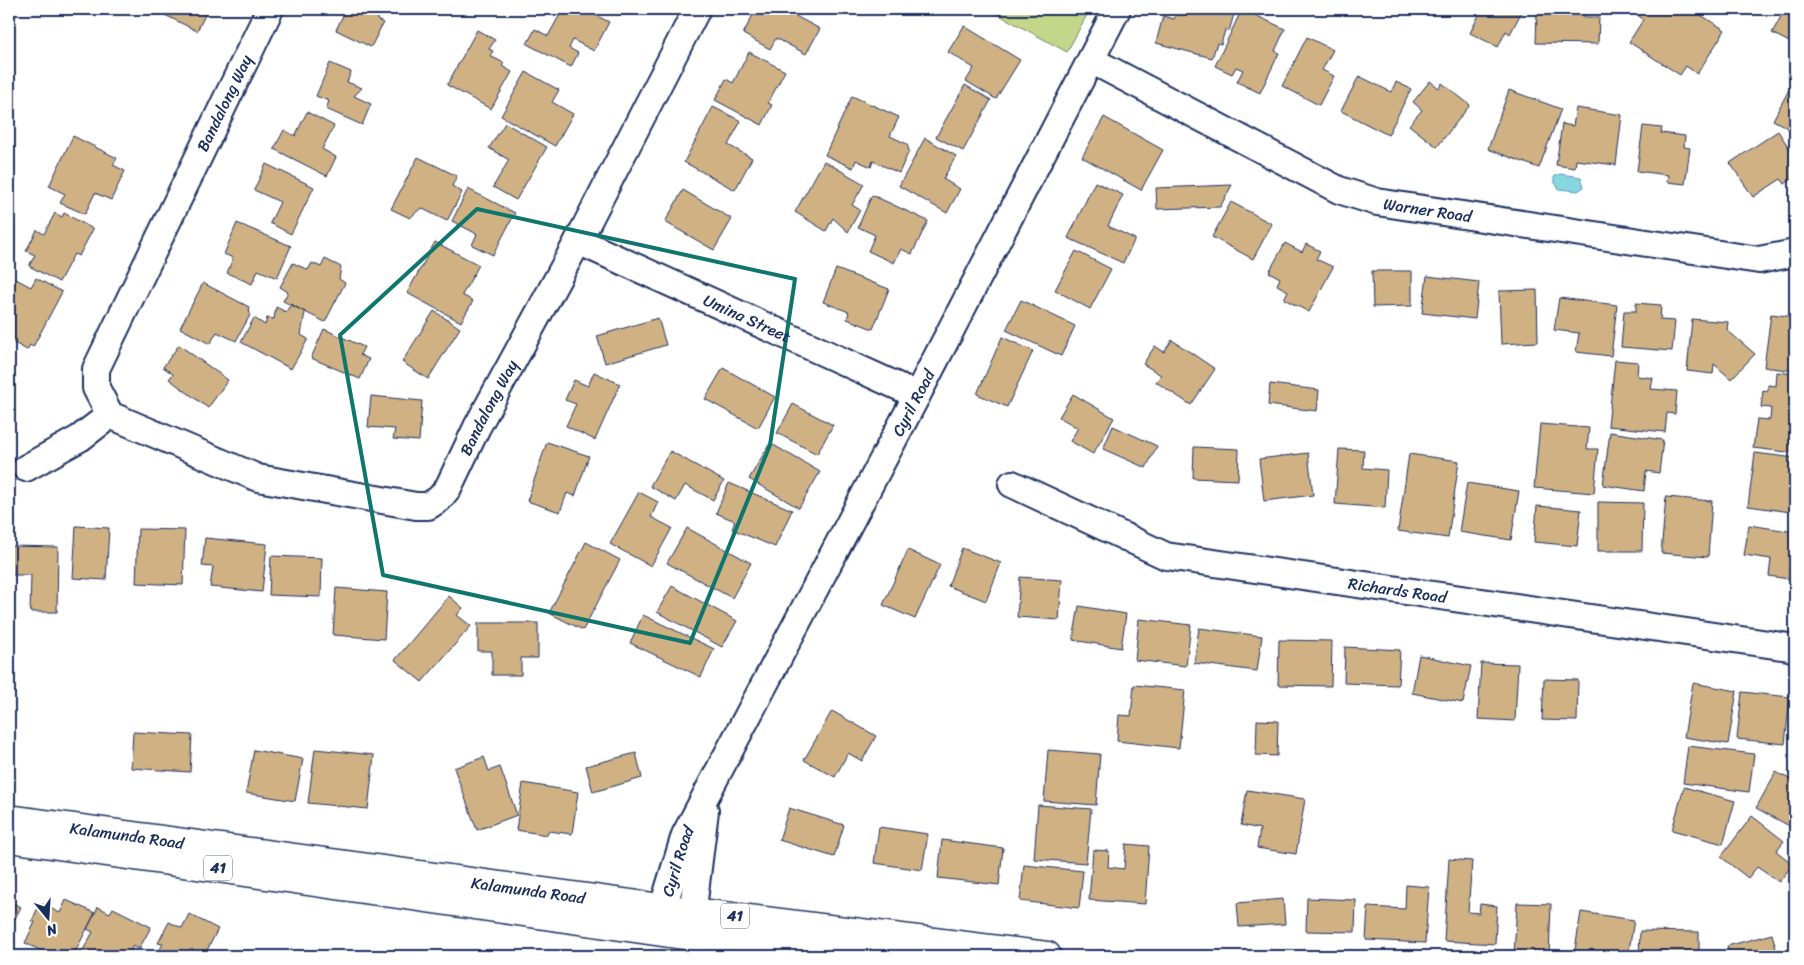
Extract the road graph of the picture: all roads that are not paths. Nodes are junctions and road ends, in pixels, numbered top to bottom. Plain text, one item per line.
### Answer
1 (270, 9) edge
2 (697, 9) edge
3 (1116, 9) edge
4 (1091, 60) junction
5 (578, 241) junction
6 (1795, 253) edge
7 (917, 394) junction
8 (110, 415) junction
9 (26, 468) dead end
10 (1012, 484) dead end
11 (1795, 650) edge
12 (707, 795) junction
13 (9, 819) edge
14 (9, 838) edge
15 (658, 919) junction
16 (691, 923) junction
17 (879, 956) edge
18 (1047, 956) edge

1 - 8 street, Bandalong Way
2 - 5 street, Bandalong Way
3 - 4 street, Cyril Road
4 - 6 street, Warner Road
4 - 7 street, Cyril Road
5 - 7 street, Umina Street
5 - 8 street, Bandalong Way
7 - 12 street, Cyril Road
8 - 9 street
10 - 11 street, Richards Road
12 - 15 street, Cyril Road
12 - 16 street, Cyril Road
13 - 15 main road, Kalamunda Road / 41
14 - 15 main road, Kalamunda Road / 41
15 - 16 main road, Kalamunda Road / 41
16 - 17 main road, Kalamunda Road / 41
16 - 18 main road, Kalamunda Road / 41

